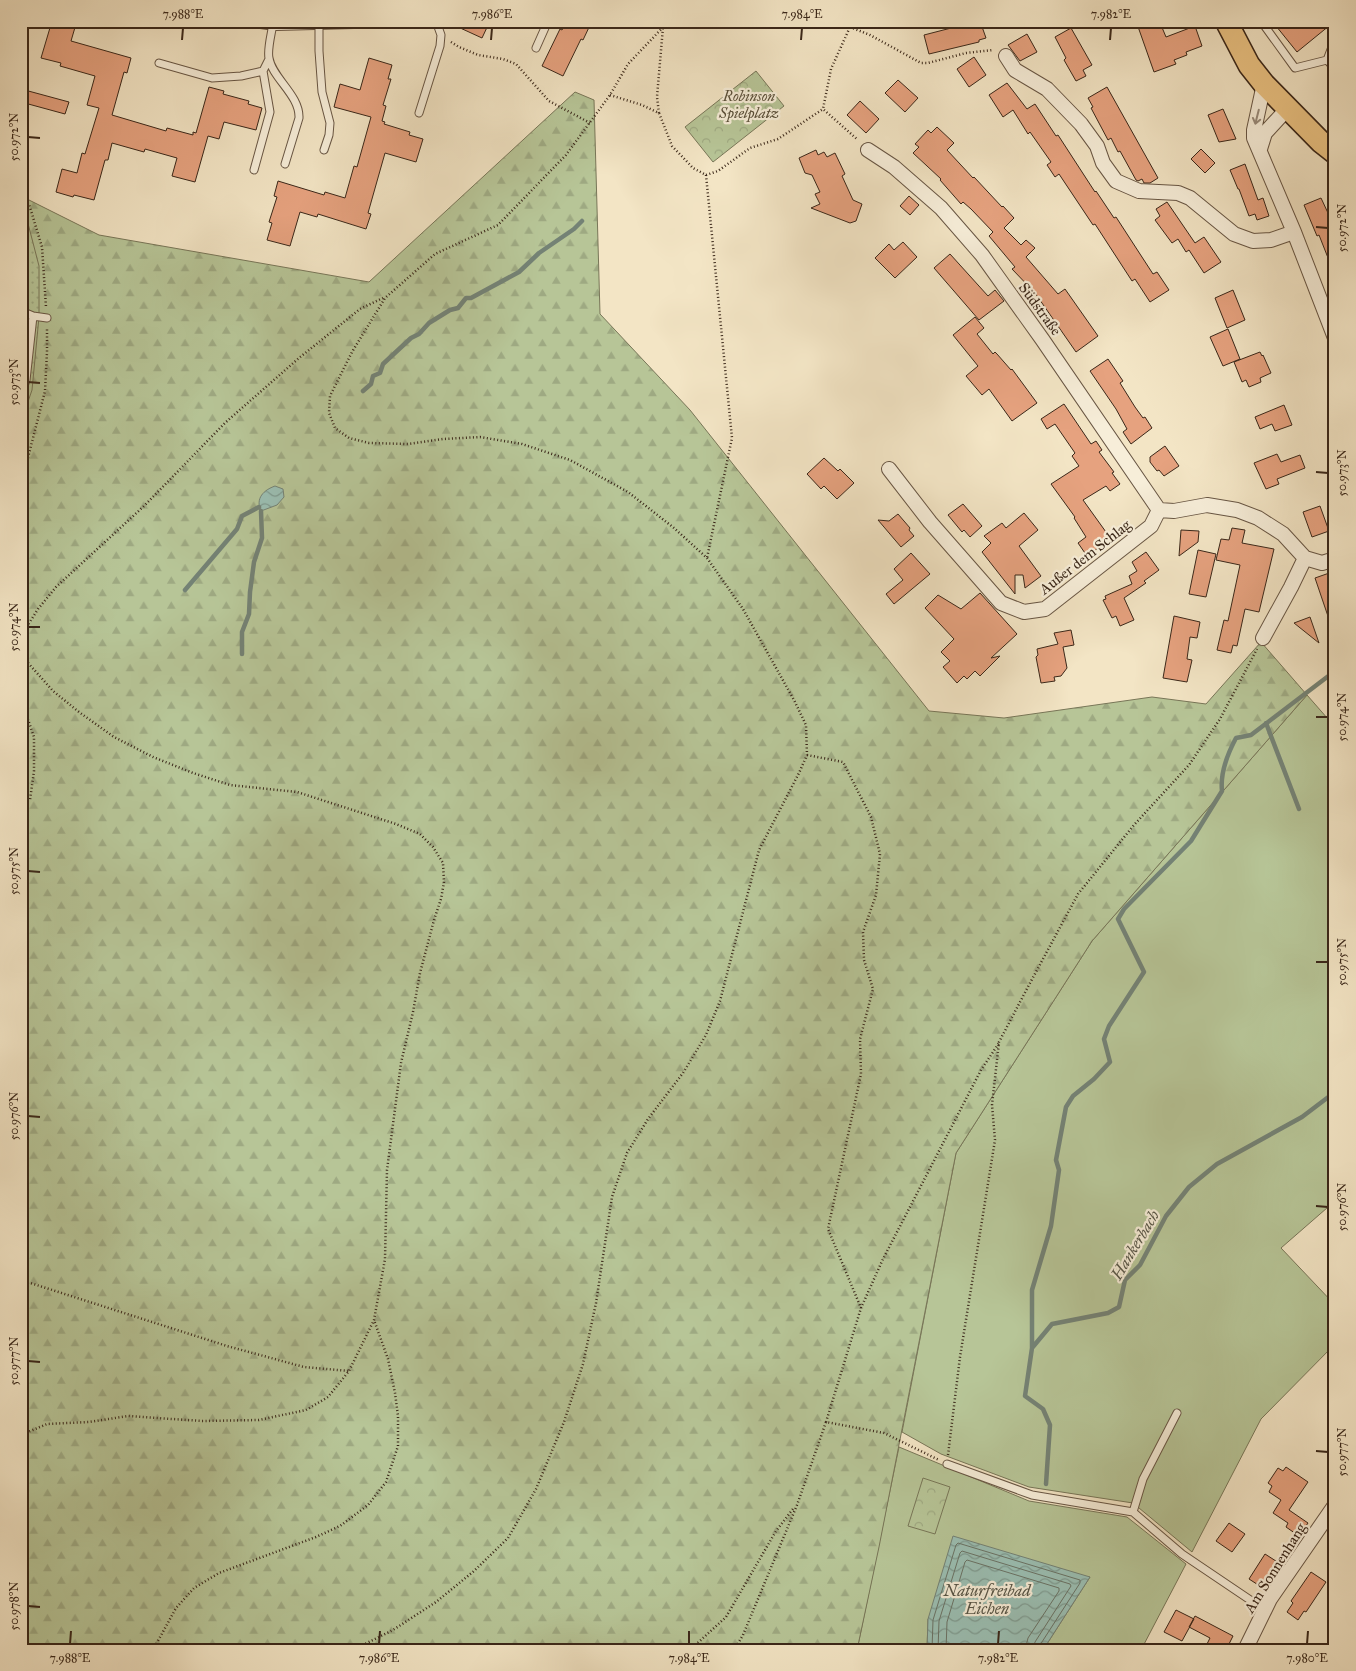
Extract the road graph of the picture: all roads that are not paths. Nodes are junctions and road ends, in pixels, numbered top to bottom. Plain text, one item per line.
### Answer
1 (354, 21) edge
2 (436, 21) edge
3 (548, 21) edge
4 (1226, 21) edge
5 (1261, 21) edge
6 (267, 22) edge
7 (319, 23) junction
8 (1335, 39) edge
9 (536, 48) dead end
10 (1006, 56) road end
11 (269, 59) junction
12 (1327, 60) junction
13 (159, 63) dead end
14 (1335, 69) edge
15 (263, 71) junction
16 (1264, 84) junction
17 (1288, 108) junction
18 (419, 113) dead end
19 (1260, 149) junction
20 (324, 150) dead end
21 (868, 150) road end
22 (1335, 153) edge
23 (285, 164) dead end
24 (254, 170) dead end
25 (1294, 232) junction
26 (21, 311) edge
27 (33, 316) junction
28 (47, 318) dead end
29 (1335, 338) edge
30 (21, 396) edge
31 (889, 469) dead end
32 (1159, 510) junction
33 (1305, 558) junction
34 (1335, 559) edge
35 (1262, 638) road end
36 (1177, 1413) dead end
37 (947, 1464) road end
38 (1335, 1505) edge
39 (1133, 1512) junction
40 (1265, 1610) junction
41 (1245, 1650) edge

1 - 7 street
2 - 18 lane
3 - 9 lane
4 - 16 main road
5 - 12 lane
6 - 7 street
6 - 11 lane
7 - 20 lane
8 - 12 lane
10 - 25 street
11 - 15 lane
11 - 23 lane
12 - 14 lane
13 - 15 lane
15 - 24 lane
16 - 17 main road
16 -> 19 street
17 - 19 street
17 - 22 main road
19 - 25 street
21 - 32 street, Südstraße
25 - 29 street
26 - 27 lane
27 - 28 lane
27 - 30 lane
31 - 32 street, Außer dem Schlag
32 - 33 street
33 - 34 street
33 - 35 street
36 - 39 lane
37 - 39 lane
38 - 40 street, Am Sonnenhang
39 - 40 lane
40 - 41 street, Am Sonnenhang

